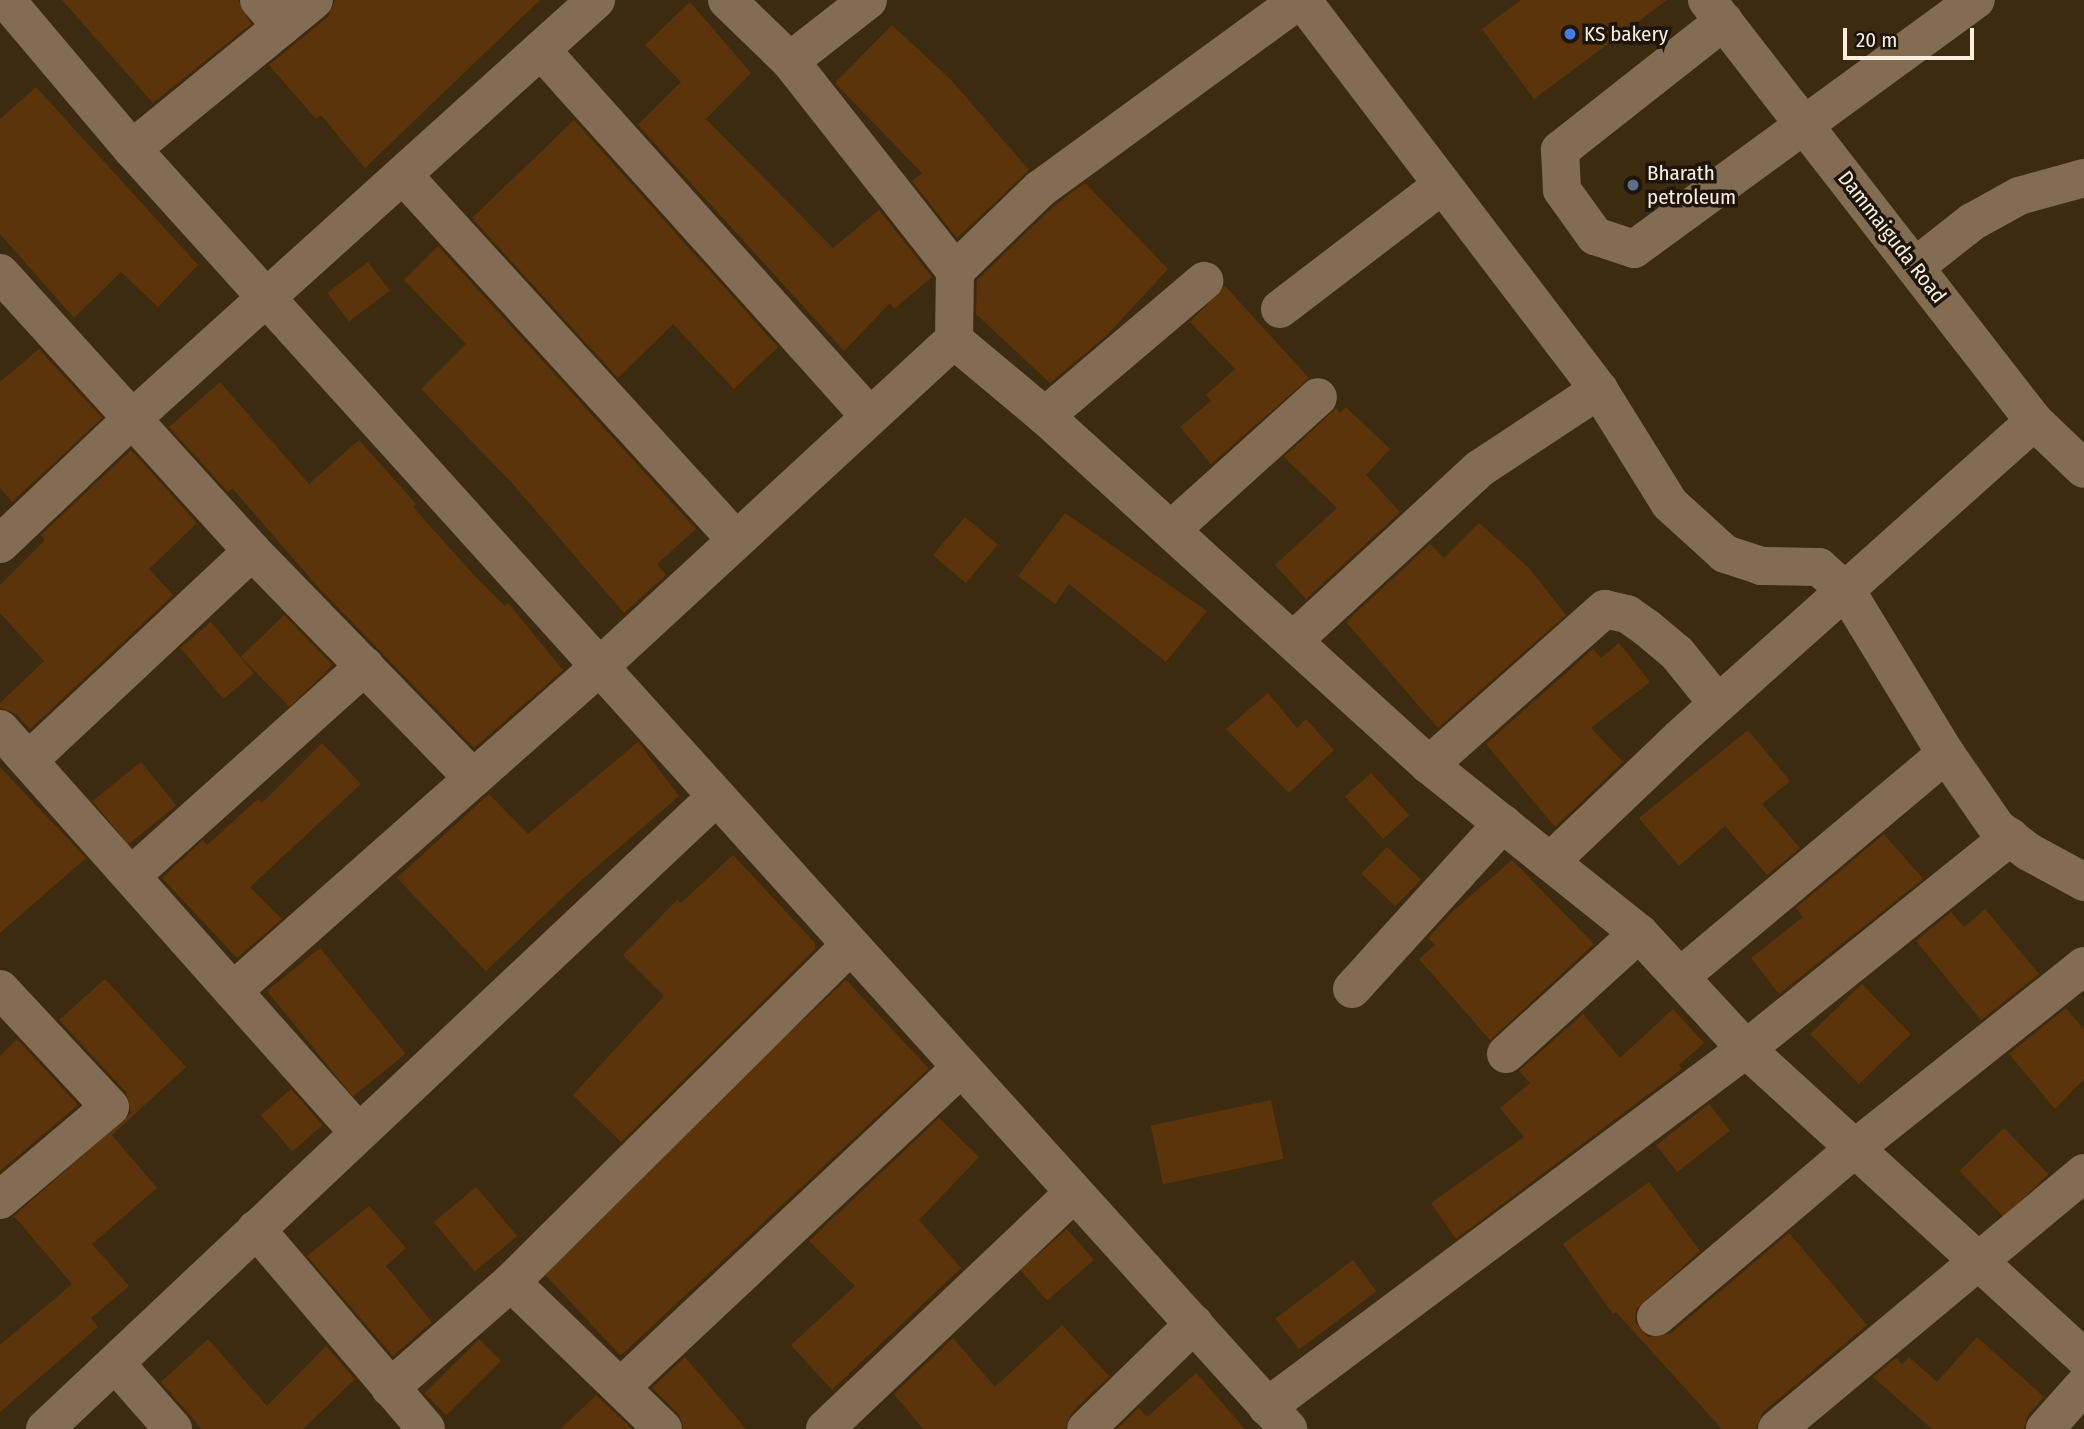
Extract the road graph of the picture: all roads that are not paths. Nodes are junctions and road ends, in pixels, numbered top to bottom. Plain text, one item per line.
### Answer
1 (6, 0) edge
2 (314, 0) edge
3 (596, 0) edge
4 (727, 0) edge
5 (868, 0) edge
6 (1300, 0) edge
7 (1976, 0) edge
8 (1716, 11) edge
9 (270, 13) edge
10 (541, 50) junction
11 (790, 61) junction
12 (1803, 122) junction
13 (132, 149) junction
14 (403, 175) junction
15 (2084, 178) edge
16 (1442, 185) junction
17 (1915, 267) junction
18 (955, 271) junction
19 (0, 273) edge
20 (1204, 281) dead end
21 (267, 298) junction
22 (1280, 309) dead end
23 (954, 340) junction
24 (1599, 390) junction
25 (1318, 397) dead end
26 (869, 415) junction
27 (1045, 416) junction
28 (133, 418) junction
29 (2034, 421) junction
30 (2084, 468) edge
31 (5, 529) edge
32 (1171, 530) junction
33 (736, 540) junction
34 (252, 551) junction
35 (1847, 592) junction
36 (1294, 639) junction
37 (366, 666) junction
38 (598, 668) junction
39 (1718, 704) junction
40 (0, 729) edge
41 (1946, 754) junction
42 (30, 759) junction
43 (1429, 765) junction
44 (473, 778) junction
45 (716, 797) junction
46 (1503, 823) junction
47 (2010, 837) junction
48 (1550, 862) junction
49 (132, 875) junction
50 (2084, 882) edge
51 (1639, 933) junction
52 (850, 945) junction
53 (2084, 965) edge
54 (1681, 976) junction
55 (0, 989) edge
56 (1352, 989) dead end
57 (234, 990) junction
58 (1746, 1049) junction
59 (1506, 1054) dead end
60 (961, 1068) junction
61 (359, 1133) junction
62 (1854, 1149) junction
63 (2084, 1173) edge
64 (1074, 1193) junction
65 (0, 1200) edge
66 (257, 1229) junction
67 (1974, 1262) junction
68 (511, 1282) junction
69 (1656, 1317) dead end
70 (1194, 1324) junction
71 (2084, 1358) edge
72 (115, 1363) junction
73 (623, 1385) junction
74 (2084, 1385) edge
75 (390, 1388) junction
76 (1278, 1418) edge
77 (45, 1429) edge
78 (173, 1429) edge
79 (426, 1429) edge
80 (663, 1429) edge
81 (825, 1429) edge
82 (1086, 1429) edge
83 (1777, 1429) edge
84 (2045, 1429) edge

1 - 13 street
2 - 9 street
3 - 10 street
4 - 11 street
5 - 11 street
6 - 16 street
6 - 18 street
7 - 12 street
8 - 12 street, Dammaiguda Road
8 - 12 street
9 - 13 street
10 - 14 street
10 - 26 street
11 - 18 street
12 - 17 street, Dammaiguda Road
13 - 21 street
14 - 21 street
14 - 33 street
15 - 17 street
16 - 22 street
16 - 24 street
17 - 29 street, Dammaiguda Road
18 - 23 street
19 - 28 street
20 - 27 street
21 - 28 street
21 - 38 street
23 - 26 street
23 - 27 street
24 - 35 street
24 - 36 street
25 - 32 street
26 - 33 street
27 - 32 street
28 - 31 street
28 - 34 street
29 - 30 street, Dammaiguda Road
29 - 35 street
32 - 36 street
33 - 38 street
34 - 37 street
34 - 42 street
35 - 39 street
35 - 41 street
36 - 43 street
37 - 44 street
37 - 49 street
38 - 44 street
38 - 45 street
39 - 43 street
39 - 48 street
40 - 42 street
41 - 47 street
41 - 54 street
42 - 49 street
43 - 46 street
44 - 57 street
45 - 52 street
45 - 61 street
46 - 48 street
46 - 56 street
47 - 50 street
47 - 58 street
48 - 51 street
49 - 57 street
51 - 54 street
51 - 59 street
52 - 60 street
52 - 68 street
53 - 62 street
54 - 58 street
55 - 65 street
57 - 61 street
58 - 62 street
58 - 76 street
60 - 64 street
60 - 73 street
61 - 66 street
62 - 67 street
62 - 69 street
63 - 67 street
64 - 70 street
64 - 81 street
66 - 72 street
66 - 75 street
67 - 71 street
67 - 83 street
68 - 73 street
68 - 75 street
70 - 76 street
70 - 82 street
72 - 77 street
72 - 78 street
73 - 80 street
74 - 84 street
75 - 79 street

